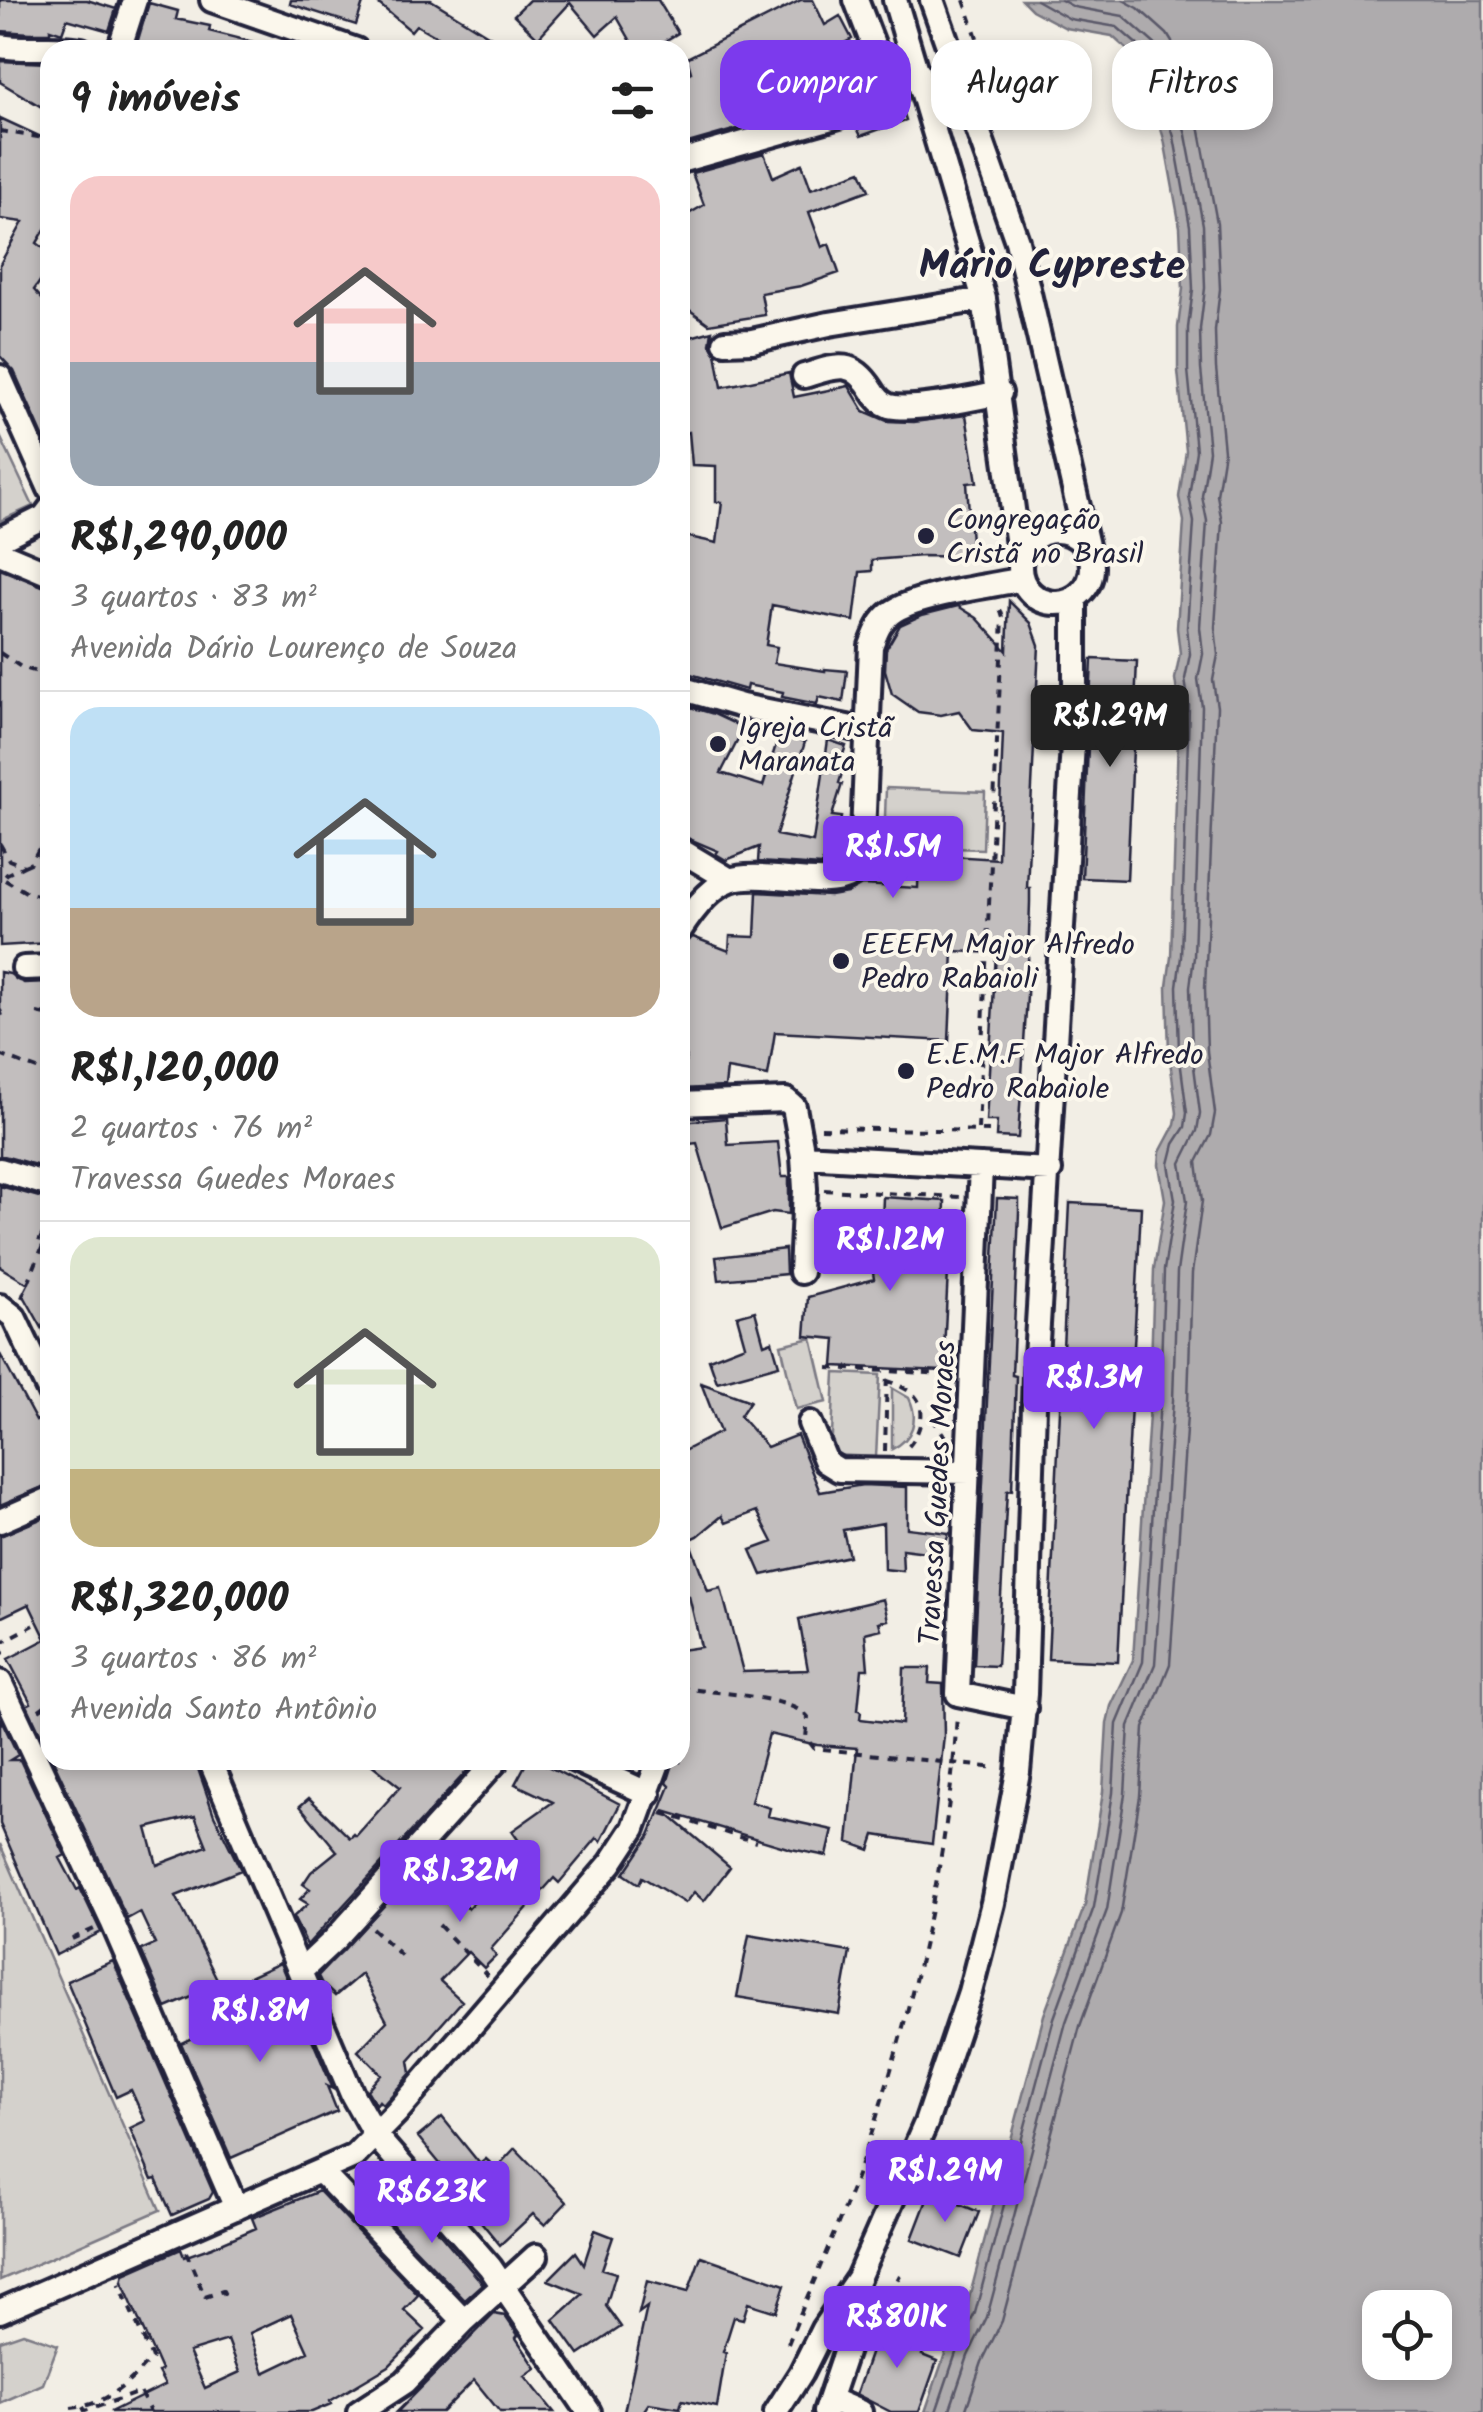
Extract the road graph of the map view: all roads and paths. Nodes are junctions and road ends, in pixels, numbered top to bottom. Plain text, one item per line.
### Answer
1 (135, 0) edge
2 (212, 0) edge
3 (856, 0) edge
4 (895, 0) edge
5 (932, 0) edge
6 (121, 40) edge
7 (327, 40) edge
8 (871, 40) edge
9 (946, 40) edge
10 (0, 46) edge
11 (40, 48) edge
12 (931, 74) edge
13 (919, 76) junction
14 (911, 80) edge
15 (789, 130) edge
16 (977, 130) edge
17 (0, 131) edge
18 (40, 137) edge
19 (690, 158) edge
20 (984, 300) junction
21 (725, 342) dead end
22 (804, 376) dead end
23 (0, 377) edge
24 (1000, 393) junction
25 (40, 467) edge
26 (40, 520) edge
27 (0, 539) edge
28 (1088, 550) junction
29 (0, 554) edge
30 (40, 570) edge
31 (1021, 570) junction
32 (992, 586) junction
33 (1075, 598) junction
34 (0, 654) edge
35 (40, 673) edge
36 (690, 691) edge
37 (867, 731) junction
38 (0, 844) edge
39 (40, 847) edge
40 (690, 856) edge
41 (24, 866) junction
42 (730, 880) junction
43 (2, 881) edge
44 (40, 896) edge
45 (690, 916) edge
46 (24, 968) dead end
47 (40, 968) edge
48 (37, 1013) dead end
49 (40, 1014) edge
50 (0, 1055) edge
51 (40, 1070) edge
52 (690, 1104) edge
53 (799, 1128) junction
54 (978, 1129) junction
55 (992, 1131) dead end
56 (803, 1156) junction
57 (981, 1166) junction
58 (0, 1170) edge
59 (1050, 1170) junction
60 (40, 1182) edge
61 (805, 1189) junction
62 (964, 1198) dead end
63 (40, 1248) edge
64 (801, 1272) dead end
65 (7, 1312) edge
66 (828, 1368) dead end
67 (957, 1370) dead end
68 (887, 1371) junction
69 (40, 1374) edge
70 (886, 1380) junction
71 (955, 1405) dead end
72 (810, 1423) dead end
73 (953, 1445) dead end
74 (969, 1472) junction
75 (40, 1503) edge
76 (0, 1521) edge
77 (34, 1624) dead end
78 (0, 1645) edge
79 (0, 1654) edge
80 (0, 1682) edge
81 (690, 1689) edge
82 (958, 1694) junction
83 (1024, 1708) junction
84 (40, 1709) edge
85 (31, 1715) dead end
86 (954, 1763) junction
87 (40, 1767) edge
88 (41, 1770) edge
89 (214, 1770) edge
90 (489, 1770) edge
91 (593, 1770) edge
92 (657, 1770) edge
93 (1018, 1772) junction
94 (652, 1802) junction
95 (756, 1842) dead end
96 (439, 1925) dead end
97 (391, 1946) dead end
98 (405, 1959) dead end
99 (302, 1971) junction
100 (482, 1972) dead end
101 (375, 2135) junction
102 (320, 2171) junction
103 (236, 2208) junction
104 (183, 2244) dead end
105 (536, 2256) dead end
106 (119, 2277) dead end
107 (858, 2278) junction
108 (503, 2288) junction
109 (226, 2297) dead end
110 (0, 2311) edge
111 (464, 2320) junction
112 (786, 2351) dead end
113 (83, 2406) junction
114 (829, 2406) edge
115 (71, 2408) dead end
116 (150, 2412) edge
117 (362, 2412) edge
118 (589, 2412) edge
119 (776, 2412) edge
120 (860, 2412) edge

1 - 6 street
2 - 7 street
3 - 8 street
4 - 13 street
5 - 9 street
10 - 11 street
12 - 13 street
13 - 14 street
13 - 20 street
15 - 19 street
16 - 28 street
17 - 18 path
20 - 21 street
20 - 24 street
22 - 24 street
23 - 25 street
24 - 31 street
26 - 27 street
28 - 31 street
28 - 33 street
29 - 30 street
31 - 32 street
31 - 33 street
32 - 37 street
32 - 54 path
33 - 59 street
34 - 35 path
36 - 37 street
37 - 42 street
38 - 41 path
39 - 41 path
40 - 42 street
41 - 43 path
42 - 45 street
43 - 44 path
46 - 47 street
48 - 49 path
50 - 51 path
52 - 53 street
53 - 54 path
53 - 56 street
54 - 55 path
56 - 57 street
56 - 61 street
57 - 59 street
57 - 74 street, Travessa Guedes Moraes
58 - 60 street
59 - 83 street
61 - 62 path
61 - 64 street
63 - 65 path
65 - 69 street
66 - 68 path
67 - 68 path
68 - 70 path
70 - 70 path
71 - 73 path
72 - 74 street
74 - 82 street, Travessa Guedes Moraes
75 - 76 street
77 - 78 path
78 - 79 path
80 - 87 street
81 - 86 path
82 - 83 street
82 - 86 path
83 - 93 street
84 - 85 path
86 - 93 path
86 - 112 path
88 - 103 street
89 - 99 street
90 - 99 street
91 - 94 street
92 - 94 street
93 - 107 street
94 - 95 path
94 - 101 street
96 - 100 path
97 - 98 path
99 - 101 street
101 - 102 street
101 - 108 street
102 - 103 street
102 - 111 street
103 - 110 street
104 - 109 path
105 - 108 street
106 - 113 path
107 - 114 street
107 - 119 street
108 - 111 street
108 - 118 street
111 - 117 street
113 - 115 path
113 - 116 path
114 - 120 street

